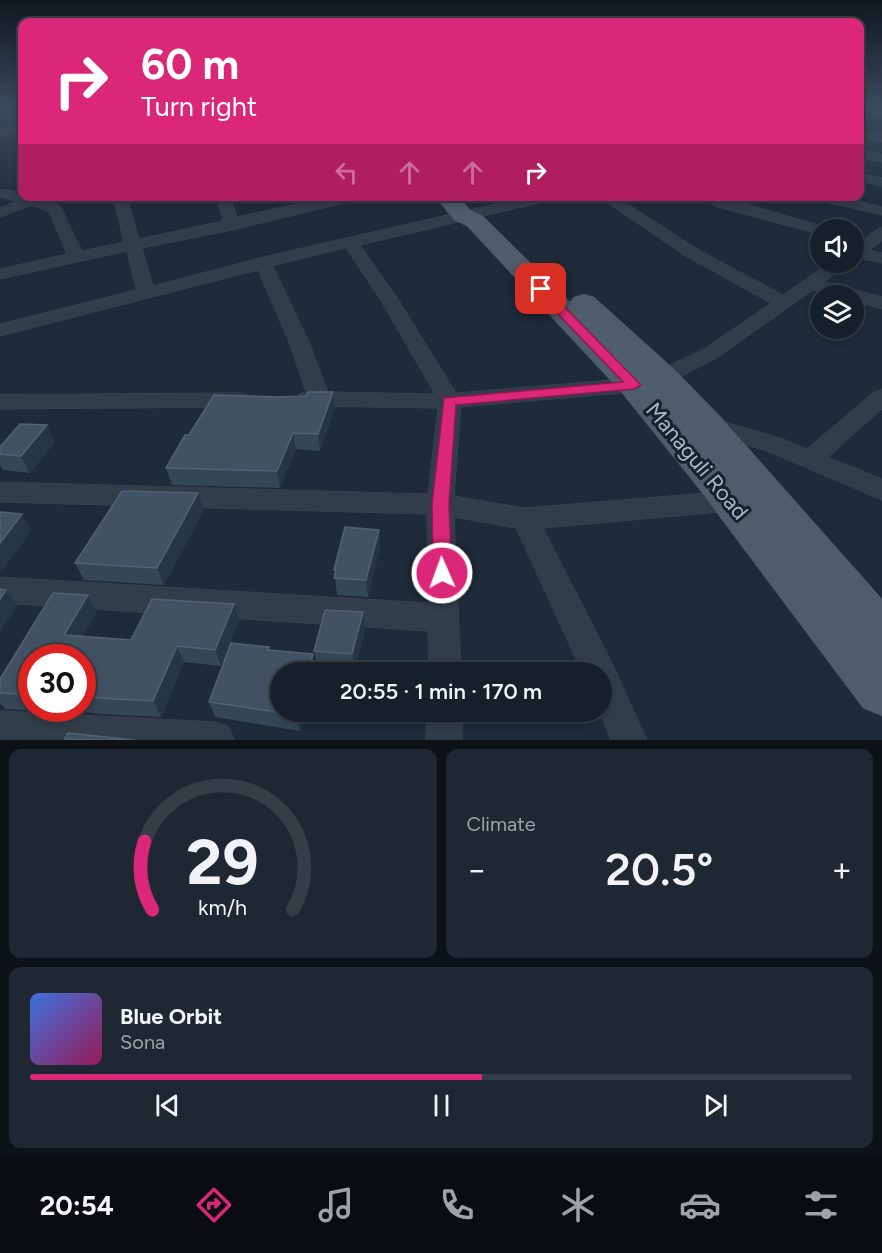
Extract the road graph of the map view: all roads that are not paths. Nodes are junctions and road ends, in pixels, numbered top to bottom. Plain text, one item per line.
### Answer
1 (864, 155) edge
2 (882, 159) edge
3 (864, 178) edge
4 (882, 182) edge
5 (0, 193) edge
6 (18, 195) edge
7 (30, 201) edge
8 (42, 201) edge
9 (121, 201) edge
10 (225, 201) edge
11 (318, 201) edge
12 (504, 201) edge
13 (612, 201) edge
14 (717, 201) edge
15 (839, 201) edge
16 (466, 205) edge
17 (882, 211) edge
18 (0, 213) edge
19 (232, 225) junction
20 (810, 227) edge
21 (350, 242) junction
22 (134, 243) junction
23 (864, 249) edge
24 (76, 257) junction
25 (882, 258) edge
26 (263, 262) junction
27 (826, 273) edge
28 (0, 274) edge
29 (812, 284) junction
30 (146, 293) junction
31 (785, 303) junction
32 (882, 303) edge
33 (0, 330) edge
34 (648, 381) junction
35 (882, 397) edge
36 (284, 399) edge
37 (319, 399) junction
38 (261, 400) edge
39 (450, 401) junction
40 (0, 402) edge
41 (706, 424) junction
42 (810, 460) junction
43 (882, 490) edge
44 (0, 492) edge
45 (731, 501) junction
46 (440, 504) junction
47 (525, 519) junction
48 (837, 582) junction
49 (0, 590) edge
50 (882, 599) edge
51 (444, 618) junction
52 (882, 635) edge
53 (445, 662) edge
54 (593, 662) edge
55 (882, 690) edge
56 (612, 702) edge
57 (445, 722) edge
58 (0, 729) edge
59 (216, 740) edge
60 (444, 740) edge
61 (629, 740) edge

1 - 2 street
3 - 4 street
5 - 6 street
7 - 18 street
8 - 24 street
9 - 22 street
10 - 19 street
11 - 19 street
12 - 16 street
13 - 31 street
14 - 20 street
15 - 17 street
16 - 21 street
16 - 34 main road, Managuli Road
19 - 22 street
21 - 26 street
21 - 39 street
22 - 24 street
22 - 30 street
23 - 25 street
24 - 28 street
26 - 30 street
26 - 37 street
27 - 29 street
29 - 31 street
29 - 32 street
30 - 33 street
31 - 34 street
34 - 39 street
34 - 41 main road, Managuli Road
34 - 45 main road, Managuli Road
35 - 42 street
36 - 37 street
37 - 39 street
38 - 40 street
39 - 46 street
41 - 42 street
41 - 48 main road, Managuli Road
42 - 43 street
44 - 46 street
45 - 47 street
45 - 55 main road, Managuli Road
46 - 47 street
46 - 51 street
47 - 54 street
48 - 50 street
48 - 52 main road, Managuli Road
49 - 51 street
51 - 53 street
56 - 61 street
57 - 60 street
58 - 59 street

